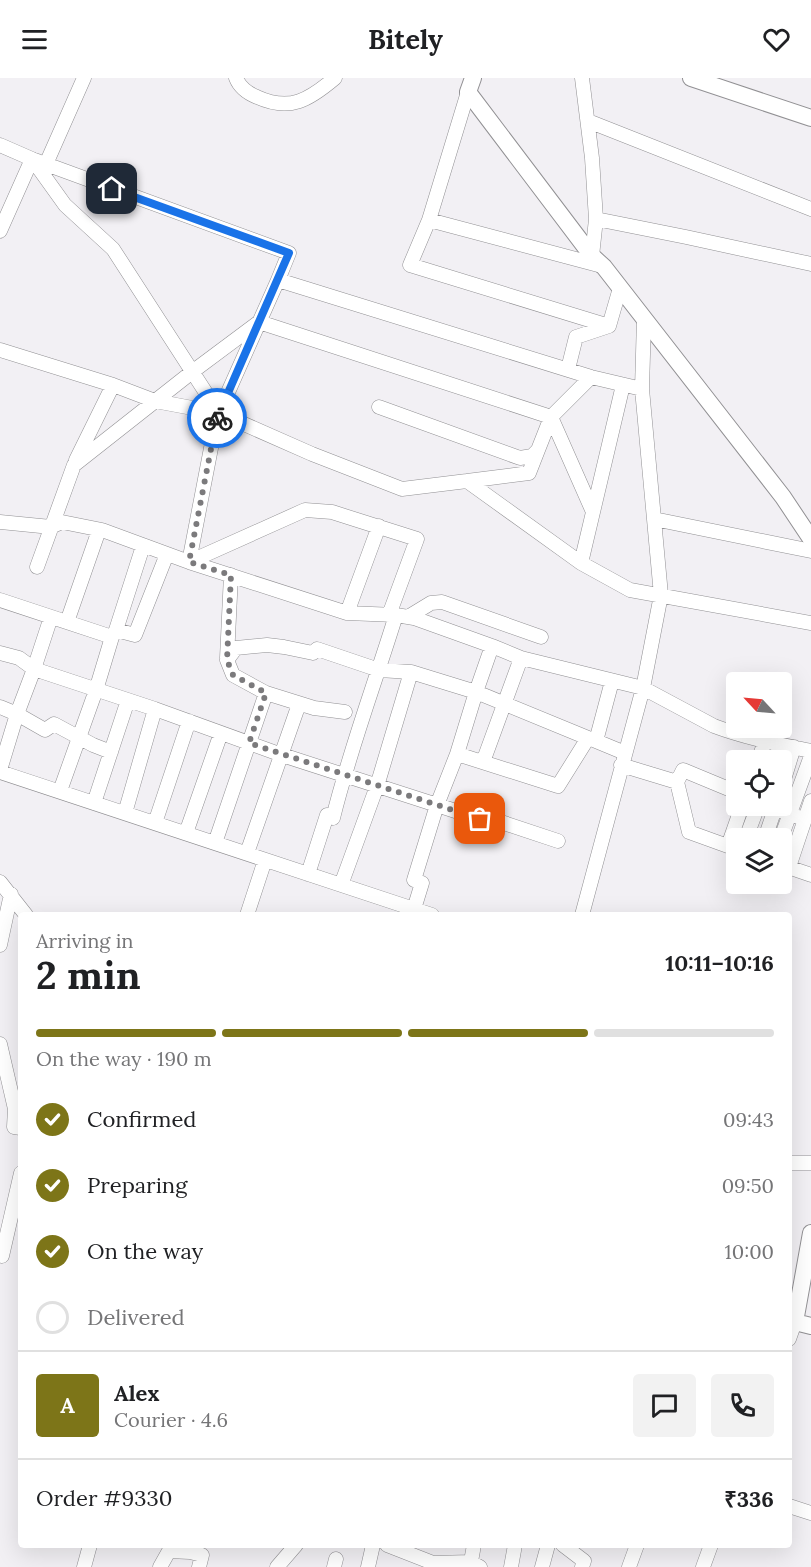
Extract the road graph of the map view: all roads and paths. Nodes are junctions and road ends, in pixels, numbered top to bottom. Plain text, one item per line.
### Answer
1 (84, 78) edge
2 (236, 78) edge
3 (335, 78) edge
4 (582, 78) edge
5 (691, 78) edge
6 (471, 85) edge
7 (811, 118) edge
8 (588, 121) junction
9 (0, 145) edge
10 (39, 162) junction
11 (811, 209) edge
12 (596, 219) junction
13 (429, 220) junction
14 (0, 231) edge
15 (598, 261) junction
16 (811, 264) edge
17 (278, 280) junction
18 (620, 288) junction
19 (644, 319) junction
20 (259, 322) junction
21 (609, 326) junction
22 (0, 350) edge
23 (568, 369) junction
24 (192, 372) junction
25 (591, 377) junction
26 (112, 385) junction
27 (623, 385) junction
28 (642, 389) junction
29 (155, 401) junction
30 (379, 407) dead end
31 (219, 413) junction
32 (551, 417) junction
33 (74, 465) junction
34 (467, 481) junction
35 (593, 512) junction
36 (654, 519) junction
37 (0, 522) edge
38 (379, 526) junction
39 (51, 527) junction
40 (99, 530) junction
41 (811, 539) edge
42 (143, 546) junction
43 (811, 551) edge
44 (167, 554) junction
45 (189, 562) junction
46 (581, 563) junction
47 (37, 567) dead end
48 (231, 575) junction
49 (662, 595) junction
50 (0, 600) edge
51 (347, 613) junction
52 (398, 616) junction
53 (51, 617) junction
54 (67, 622) junction
55 (811, 623) edge
56 (114, 633) junction
57 (541, 637) dead end
58 (492, 646) junction
59 (0, 653) edge
60 (520, 658) junction
61 (227, 660) junction
62 (34, 669) junction
63 (379, 670) junction
64 (411, 672) junction
65 (612, 681) junction
66 (643, 688) junction
67 (96, 690) junction
68 (476, 692) junction
69 (266, 693) junction
70 (128, 700) junction
71 (503, 703) junction
72 (299, 704) junction
73 (0, 706) edge
74 (155, 709) junction
75 (345, 712) dead end
76 (17, 714) junction
77 (189, 721) junction
78 (221, 733) junction
79 (79, 738) junction
80 (592, 740) junction
81 (765, 742) junction
82 (249, 743) junction
83 (787, 746) junction
84 (762, 750) edge
85 (783, 750) edge
86 (786, 750) edge
87 (811, 751) edge
88 (111, 752) junction
89 (457, 754) junction
90 (282, 755) junction
91 (811, 756) edge
92 (623, 759) junction
93 (483, 762) junction
94 (0, 771) edge
95 (344, 775) junction
96 (677, 782) junction
97 (377, 786) junction
98 (726, 788) edge
99 (60, 791) junction
100 (811, 801) edge
101 (94, 803) junction
102 (437, 805) junction
103 (792, 808) edge
104 (125, 813) junction
105 (792, 815) edge
106 (808, 822) edge
107 (154, 823) junction
108 (186, 833) junction
109 (558, 841) dead end
110 (215, 843) junction
111 (726, 845) edge
112 (792, 853) edge
113 (247, 854) junction
114 (265, 860) junction
115 (792, 868) edge
116 (308, 874) junction
117 (811, 875) edge
118 (0, 882) edge
119 (341, 885) junction
120 (11, 894) junction
121 (414, 909) junction
122 (24, 912) edge
123 (248, 912) edge
124 (423, 912) edge
125 (583, 912) edge
126 (0, 945) edge
127 (0, 1044) edge
128 (18, 1128) edge
129 (792, 1163) edge
130 (811, 1163) edge
131 (18, 1191) edge
132 (10, 1231) edge
133 (811, 1233) edge
134 (2, 1256) dead end
135 (798, 1322) edge
136 (792, 1507) edge
137 (811, 1513) edge
138 (89, 1548) edge
139 (170, 1548) edge
140 (294, 1548) edge
141 (372, 1548) edge
142 (395, 1548) edge
143 (474, 1548) edge
144 (515, 1548) edge
145 (547, 1548) edge
146 (567, 1548) edge
147 (636, 1548) edge
148 (710, 1548) edge
149 (474, 1565) edge
150 (84, 1567) edge
151 (160, 1567) edge
152 (199, 1567) edge
153 (278, 1567) edge
154 (368, 1567) edge
155 (512, 1567) edge
156 (542, 1567) edge
157 (582, 1567) edge
158 (629, 1567) edge
159 (703, 1567) edge

1 - 10 street
2 - 3 street
4 - 8 street
5 - 7 main road
6 - 13 street
6 - 15 main road
8 - 11 street
8 - 12 street
9 - 10 street
10 - 14 street
10 - 17 street
10 - 24 street
12 - 15 street
12 - 16 street
13 - 15 street
13 - 21 street
15 - 18 main road
17 - 20 street
17 - 23 street
18 - 19 main road
18 - 21 street
19 - 28 street
19 - 41 main road
20 - 24 street
20 - 31 street
20 - 32 street
21 - 23 street
22 - 26 street
23 - 25 street
24 - 29 street
24 - 31 street
25 - 27 street
25 - 32 street
26 - 29 street
26 - 33 street
27 - 28 street
27 - 35 street
28 - 36 street
29 - 31 street
29 - 33 street
30 - 32 street
31 - 34 street
31 - 45 street
32 - 34 street
32 - 35 street
33 - 39 street
34 - 46 street
35 - 46 street
36 - 43 street
36 - 49 street
37 - 39 street
38 - 45 street
38 - 51 street
38 - 52 street
39 - 40 street
39 - 47 street
40 - 42 street
40 - 54 street
42 - 44 street
42 - 56 street
44 - 45 street
44 - 56 street
45 - 48 street
46 - 49 street
48 - 51 street
48 - 61 street
49 - 55 street
49 - 66 street
50 - 53 street
51 - 52 street
52 - 57 street
52 - 58 street
52 - 63 street
53 - 54 street
53 - 62 street
54 - 56 street
56 - 67 street
58 - 60 street
58 - 68 street
59 - 62 street
60 - 65 street
60 - 71 street
61 - 63 street
61 - 69 street
62 - 67 street
62 - 76 street
63 - 64 street
63 - 95 street
64 - 68 street
64 - 97 street
65 - 66 street
65 - 80 street
66 - 81 street
66 - 92 street
67 - 70 street
67 - 79 street
68 - 71 street
68 - 89 street
69 - 72 street
69 - 82 street
70 - 74 street
70 - 88 street
71 - 80 street
71 - 93 street
72 - 75 street
72 - 90 street
73 - 76 street
74 - 77 street
74 - 104 street
76 - 79 street
76 - 94 street
77 - 78 street
77 - 107 street
78 - 82 street
78 - 108 street
79 - 88 street
79 - 99 street
80 - 92 street
80 - 93 street
81 - 83 street
81 - 84 street
82 - 90 street
82 - 110 street
83 - 85 street
83 - 86 street
83 - 87 street
88 - 101 street
89 - 93 street
89 - 102 street
90 - 95 street
90 - 113 street
91 - 103 street
92 - 96 street
92 - 125 street
94 - 99 street
95 - 97 street
95 - 116 street
96 - 98 street
96 - 111 street
97 - 102 street
97 - 119 street
99 - 101 street
100 - 106 street
101 - 104 street
102 - 109 street
102 - 121 street
104 - 107 street
105 - 106 street
106 - 112 street
107 - 108 street
108 - 110 street
110 - 113 street
113 - 114 street
114 - 116 street
114 - 123 street
115 - 117 street
116 - 119 street
118 - 120 street
119 - 121 street
120 - 122 street
120 - 126 street
121 - 124 street
127 - 128 street
129 - 130 street
131 - 132 street
132 - 134 street
133 - 135 main road
136 - 137 street
138 - 150 street
139 - 151 street
139 - 152 street
140 - 153 street
141 - 154 street
142 - 149 street
143 - 149 street
144 - 155 street
145 - 156 street
146 - 157 street
147 - 158 street
148 - 159 street

